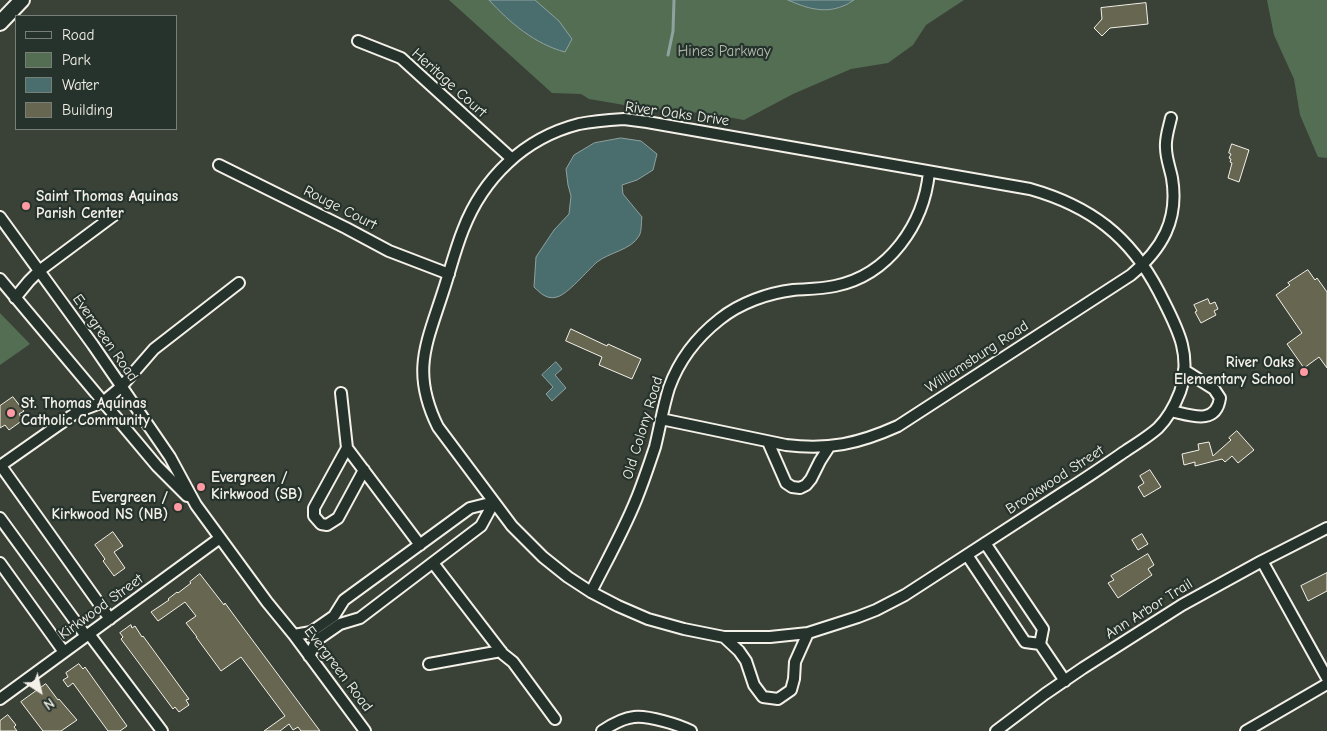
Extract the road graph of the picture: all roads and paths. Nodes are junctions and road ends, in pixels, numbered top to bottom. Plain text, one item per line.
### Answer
1 (22, 0) edge
2 (0, 23) edge
3 (358, 41) dead end
4 (1171, 118) dead end
5 (512, 159) junction
6 (219, 165) dead end
7 (929, 172) junction
8 (112, 216) dead end
9 (0, 217) edge
10 (1143, 265) junction
11 (39, 270) junction
12 (449, 274) junction
13 (0, 280) edge
14 (239, 283) dead end
15 (15, 298) junction
16 (1184, 370) junction
17 (121, 386) junction
18 (341, 393) dead end
19 (103, 402) junction
20 (1171, 411) junction
21 (661, 419) junction
22 (768, 442) junction
23 (829, 447) junction
24 (347, 448) junction
25 (0, 466) edge
26 (364, 470) junction
27 (494, 502) junction
28 (196, 505) junction
29 (0, 518) edge
30 (1327, 528) edge
31 (220, 538) junction
32 (985, 543) junction
33 (420, 545) junction
34 (967, 555) junction
35 (1262, 561) junction
36 (433, 562) junction
37 (0, 563) edge
38 (591, 592) junction
39 (110, 618) junction
40 (808, 633) junction
41 (88, 635) junction
42 (294, 635) junction
43 (724, 637) junction
44 (1040, 644) junction
45 (501, 651) junction
46 (64, 652) junction
47 (310, 656) junction
48 (429, 664) dead end
49 (1327, 678) edge
50 (1065, 681) junction
51 (1327, 684) edge
52 (0, 699) edge
53 (555, 719) dead end
54 (162, 731) edge
55 (365, 731) edge
56 (602, 731) edge
57 (691, 731) edge
58 (996, 731) edge
59 (1246, 731) edge

1 - 2 main road
3 - 5 street, Heritage Court
4 - 10 street, Williamsburg Road
5 - 7 street, River Oaks Drive
5 - 12 street, River Oaks Drive
6 - 12 street, Rouge Court
7 - 10 street, River Oaks Drive
7 - 21 street, Old Colony Road
8 - 11 street
9 - 11 street, Evergreen Road
10 - 16 street, Brookwood Street
10 - 23 street, Williamsburg Road
11 - 15 street
11 - 17 street, Evergreen Road
12 - 27 street, River Oaks Drive
13 - 15 street, Evergreen Road
14 - 17 street
15 - 19 street, Evergreen Road
16 - 20 street, Brookwood Street
16 - 20 street
17 - 19 street
17 - 28 street, Evergreen Road
18 - 24 street
19 - 25 street
19 - 28 street, Evergreen Road
20 - 32 street, Brookwood Street
21 - 22 street, Williamsburg Road
21 - 38 street, Old Colony Road
22 - 23 street, Williamsburg Road
22 - 23 street
24 - 26 street
24 - 26 street
25 - 39 street
26 - 33 street
27 - 33 street
27 - 36 street
27 - 38 street, Brookwood Street
28 - 31 street, Evergreen Road
29 - 41 street
30 - 35 street, Ann Arbor Trail
31 - 39 street, Kirkwood Street
31 - 42 street, Evergreen Road
32 - 34 street, Brookwood Street
32 - 44 street
33 - 42 street
34 - 40 street, Brookwood Street
34 - 44 street
35 - 49 street
35 - 50 street, Ann Arbor Trail
36 - 45 street
36 - 47 street
37 - 46 street
38 - 43 street, Brookwood Street
39 - 41 street, Kirkwood Street
40 - 43 street, Brookwood Street
40 - 43 street
41 - 46 street, Kirkwood Street
41 - 54 street
42 - 47 street, Evergreen Road
44 - 50 street
45 - 48 street
45 - 53 street
46 - 52 street, Kirkwood Street
47 - 55 street, Evergreen Road
50 - 58 street, Ann Arbor Trail
51 - 59 street
56 - 57 street

